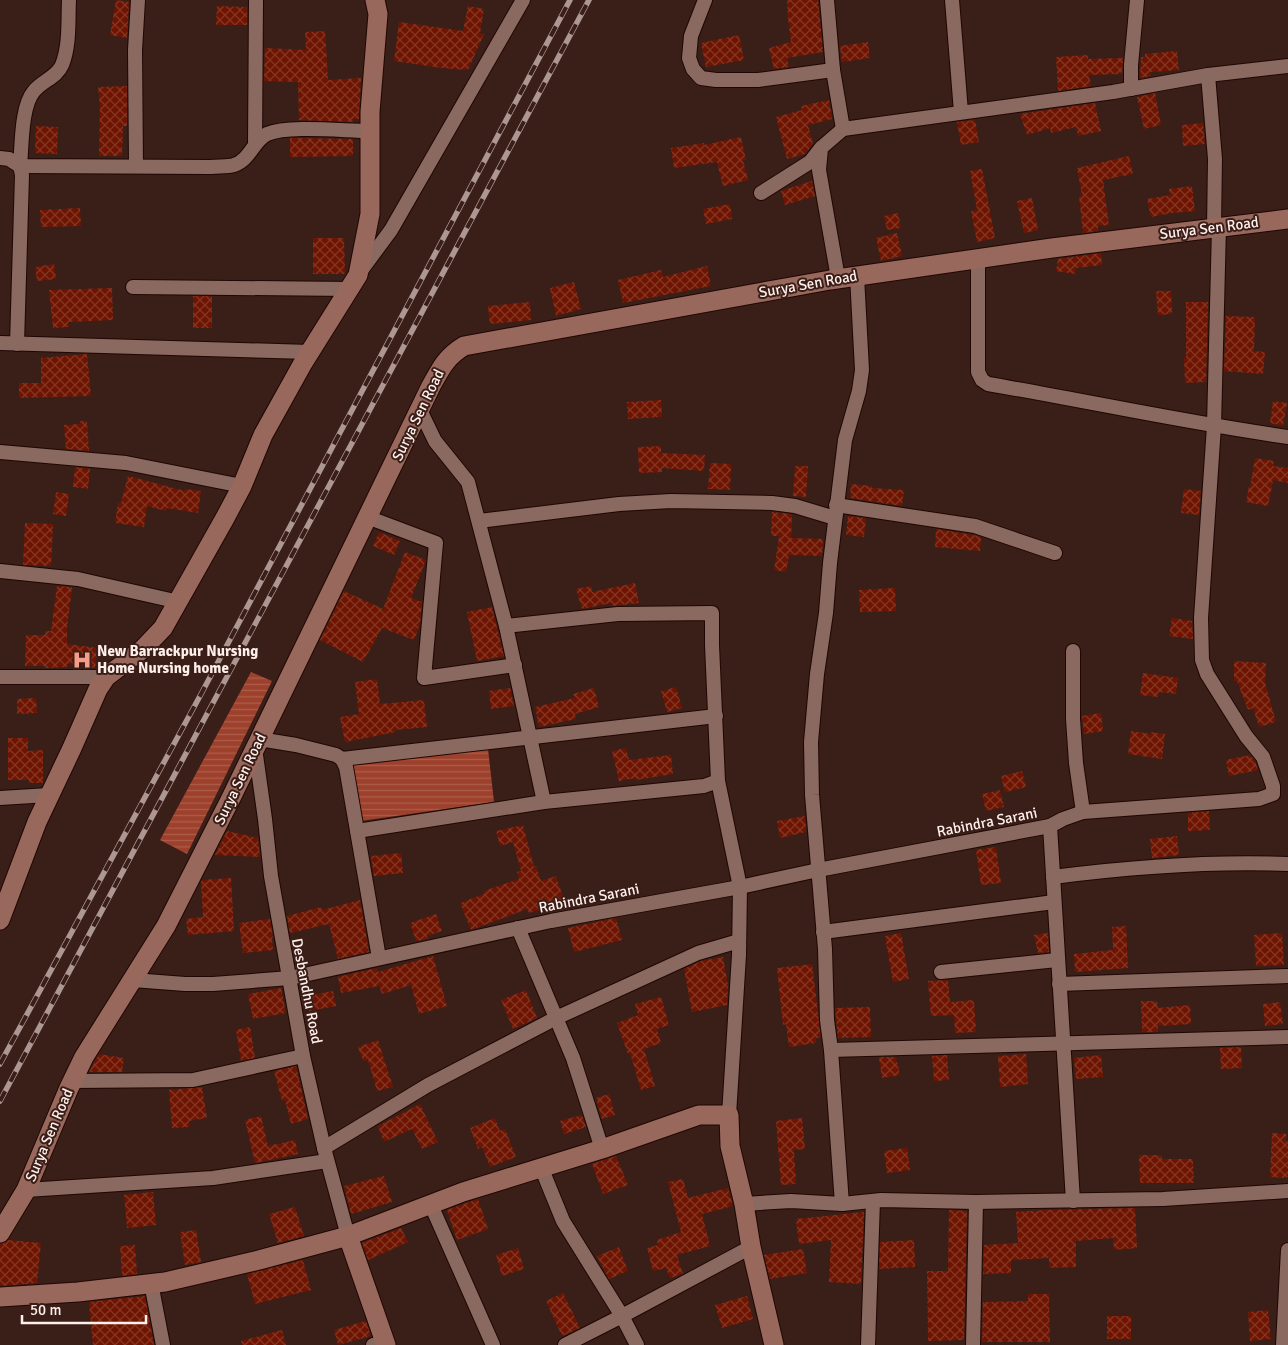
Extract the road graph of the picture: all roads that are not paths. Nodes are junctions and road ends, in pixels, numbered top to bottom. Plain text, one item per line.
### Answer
1 (69, 0) edge
2 (138, 0) edge
3 (256, 0) edge
4 (376, 0) edge
5 (523, 0) edge
6 (705, 0) edge
7 (827, 0) edge
8 (952, 0) edge
9 (1137, 0) edge
10 (1288, 66) edge
11 (833, 70) junction
12 (1208, 75) junction
13 (1131, 89) junction
14 (961, 112) junction
15 (843, 129) junction
16 (370, 131) junction
17 (255, 144) junction
18 (822, 148) junction
19 (0, 158) edge
20 (20, 166) junction
21 (136, 166) junction
22 (761, 193) dead end
23 (1288, 219) edge
24 (1216, 227) junction
25 (978, 258) junction
26 (848, 277) junction
27 (354, 282) junction
28 (133, 287) dead end
29 (0, 343) edge
30 (17, 344) junction
31 (310, 352) junction
32 (420, 410) junction
33 (1214, 426) junction
34 (1288, 437) edge
35 (0, 452) edge
36 (242, 486) junction
37 (836, 512) junction
38 (367, 517) junction
39 (479, 521) junction
40 (1055, 553) dead end
41 (0, 571) edge
42 (179, 602) junction
43 (506, 626) junction
44 (1073, 651) dead end
45 (515, 665) junction
46 (0, 677) edge
47 (106, 678) junction
48 (716, 716) junction
49 (530, 737) junction
50 (257, 744) junction
51 (342, 759) junction
52 (718, 781) junction
53 (49, 795) junction
54 (0, 798) edge
55 (544, 802) junction
56 (1082, 812) junction
57 (1050, 826) junction
58 (357, 831) junction
59 (1288, 864) edge
60 (818, 870) junction
61 (1053, 877) junction
62 (740, 887) junction
63 (1054, 902) junction
64 (0, 920) edge
65 (518, 928) junction
66 (823, 932) junction
67 (739, 941) junction
68 (379, 958) junction
69 (1057, 960) junction
70 (941, 972) dead end
71 (1288, 976) edge
72 (290, 978) junction
73 (133, 980) junction
74 (1059, 984) junction
75 (556, 1018) junction
76 (1288, 1038) edge
77 (1062, 1042) junction
78 (831, 1050) junction
79 (303, 1056) junction
80 (72, 1081) junction
81 (729, 1115) junction
82 (602, 1148) junction
83 (326, 1155) junction
84 (541, 1167) junction
85 (26, 1190) junction
86 (1288, 1191) edge
87 (873, 1201) junction
88 (1072, 1201) junction
89 (976, 1202) junction
90 (744, 1204) junction
91 (842, 1204) junction
92 (431, 1205) junction
93 (0, 1233) edge
94 (348, 1236) junction
95 (751, 1247) junction
96 (1288, 1250) edge
97 (151, 1284) junction
98 (0, 1297) edge
99 (622, 1316) junction
100 (381, 1344) edge
101 (162, 1345) edge
102 (492, 1345) edge
103 (564, 1345) edge
104 (637, 1345) edge
105 (774, 1345) edge
106 (868, 1345) edge
107 (972, 1345) edge
108 (1283, 1345) edge

1 - 20 street
2 - 21 street
3 - 17 street
4 - 16 street
5 - 27 street
6 - 11 street
7 - 11 street
8 - 14 street
9 - 13 street
10 - 12 street
11 - 15 street
12 - 13 street
12 - 24 street
13 - 14 street
14 - 15 street
15 - 18 street
16 - 17 street
16 - 27 street
17 - 21 street
18 - 22 street
18 - 26 street
19 - 20 street
20 - 21 street
20 - 30 street
23 - 24 street, Surya Sen Road
24 - 25 street, Surya Sen Road
24 - 33 street
25 - 26 street, Surya Sen Road
25 - 33 street
26 - 32 street, Surya Sen Road
26 - 37 street
27 - 28 street
27 - 31 street
29 - 30 street
30 - 31 street
31 - 36 street
32 - 38 street, Surya Sen Road
32 - 39 street
33 - 34 street
33 - 56 street, Rabindra Sarani
35 - 36 street
36 - 42 street
37 - 39 street
37 - 40 street
37 - 60 street
38 - 45 street
38 - 50 street, Surya Sen Road
39 - 43 street
41 - 42 street
42 - 47 street
43 - 45 street
43 - 48 street
44 - 56 street
45 - 49 street
46 - 47 street
47 - 53 street
48 - 49 street
48 - 52 street
49 - 51 street
49 - 55 street
50 - 51 street
50 - 72 street, Desbandhu Road
50 - 73 street, Surya Sen Road
51 - 58 street
52 - 55 street
52 - 62 street
53 - 54 street
53 - 64 street
55 - 58 street
56 - 57 street, Rabindra Sarani
57 - 60 street, Rabindra Sarani
57 - 61 street
58 - 68 street
59 - 61 street
60 - 62 street, Rabindra Sarani
60 - 66 street
61 - 63 street
62 - 65 street, Rabindra Sarani
62 - 67 street
63 - 66 street
63 - 69 street
65 - 68 street, Rabindra Sarani
65 - 75 street
66 - 78 street
67 - 75 street
67 - 81 street
68 - 72 street, Rabindra Sarani
69 - 70 street
69 - 74 street
71 - 74 street
72 - 73 street, Rabindra Sarani
72 - 79 street, Desbandhu Road
73 - 80 street, Surya Sen Road
74 - 77 street
75 - 82 street
75 - 83 street
76 - 77 street
77 - 78 street
77 - 88 street
78 - 91 street
79 - 80 street
79 - 83 street, Desbandhu Road
80 - 85 street, Surya Sen Road
81 - 82 street
81 - 90 street
82 - 84 street
83 - 85 street
83 - 94 street, Desbandhu Road
84 - 92 street
84 - 99 street
85 - 93 street, Surya Sen Road
86 - 88 street
87 - 89 street
87 - 91 street
87 - 106 street
88 - 89 street
89 - 107 street
90 - 91 street
90 - 95 street
92 - 94 street
92 - 102 street
94 - 97 street
94 - 100 street
95 - 99 street
95 - 105 street
96 - 108 street
97 - 98 street
97 - 101 street
99 - 103 street
99 - 104 street

